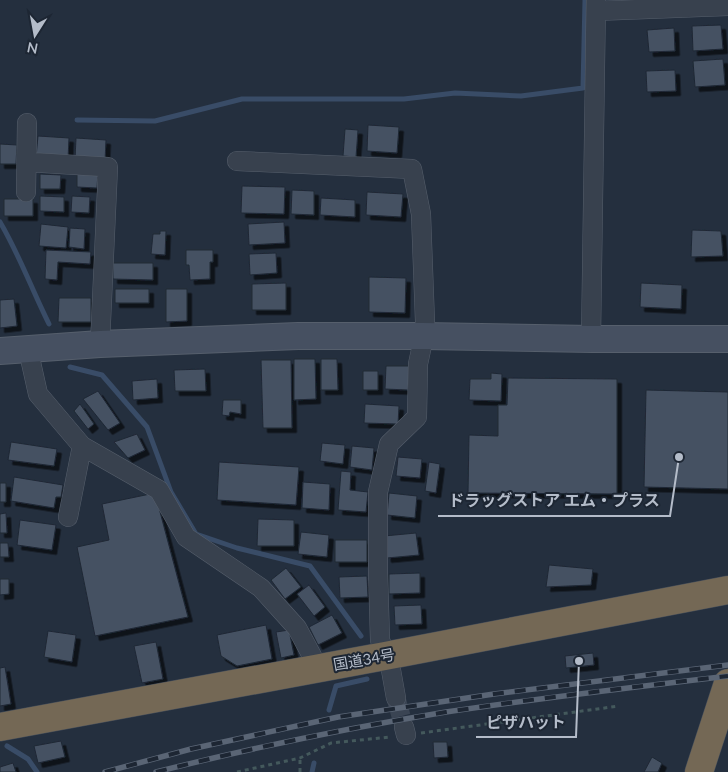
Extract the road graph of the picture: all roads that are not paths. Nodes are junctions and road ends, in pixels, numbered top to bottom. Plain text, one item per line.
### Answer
1 (683, 4) edge
2 (596, 5) edge
3 (728, 6) edge
4 (27, 123) dead end
5 (237, 161) dead end
6 (27, 162) junction
7 (26, 192) dead end
8 (424, 336) junction
9 (591, 339) junction
10 (728, 339) edge
11 (100, 344) junction
12 (28, 349) junction
13 (0, 351) edge
14 (82, 446) junction
15 (68, 517) dead end
16 (728, 590) edge
17 (385, 656) junction
18 (317, 669) junction
19 (728, 683) edge
20 (396, 698) tunnel mouth
21 (0, 727) edge
22 (699, 772) edge

1 - 2 street
1 - 3 street
2 - 9 street
4 - 6 street
5 - 8 street
6 - 7 street
6 - 11 street
8 - 9 street
8 - 11 street
8 - 17 street
9 - 10 street
11 - 12 street
12 - 13 street
12 - 14 street
14 - 15 street
14 - 18 street
16 - 17 highway, 国道34号
17 - 18 highway, 国道34号
17 - 20 street
18 - 21 highway, 国道34号
19 - 22 highway

